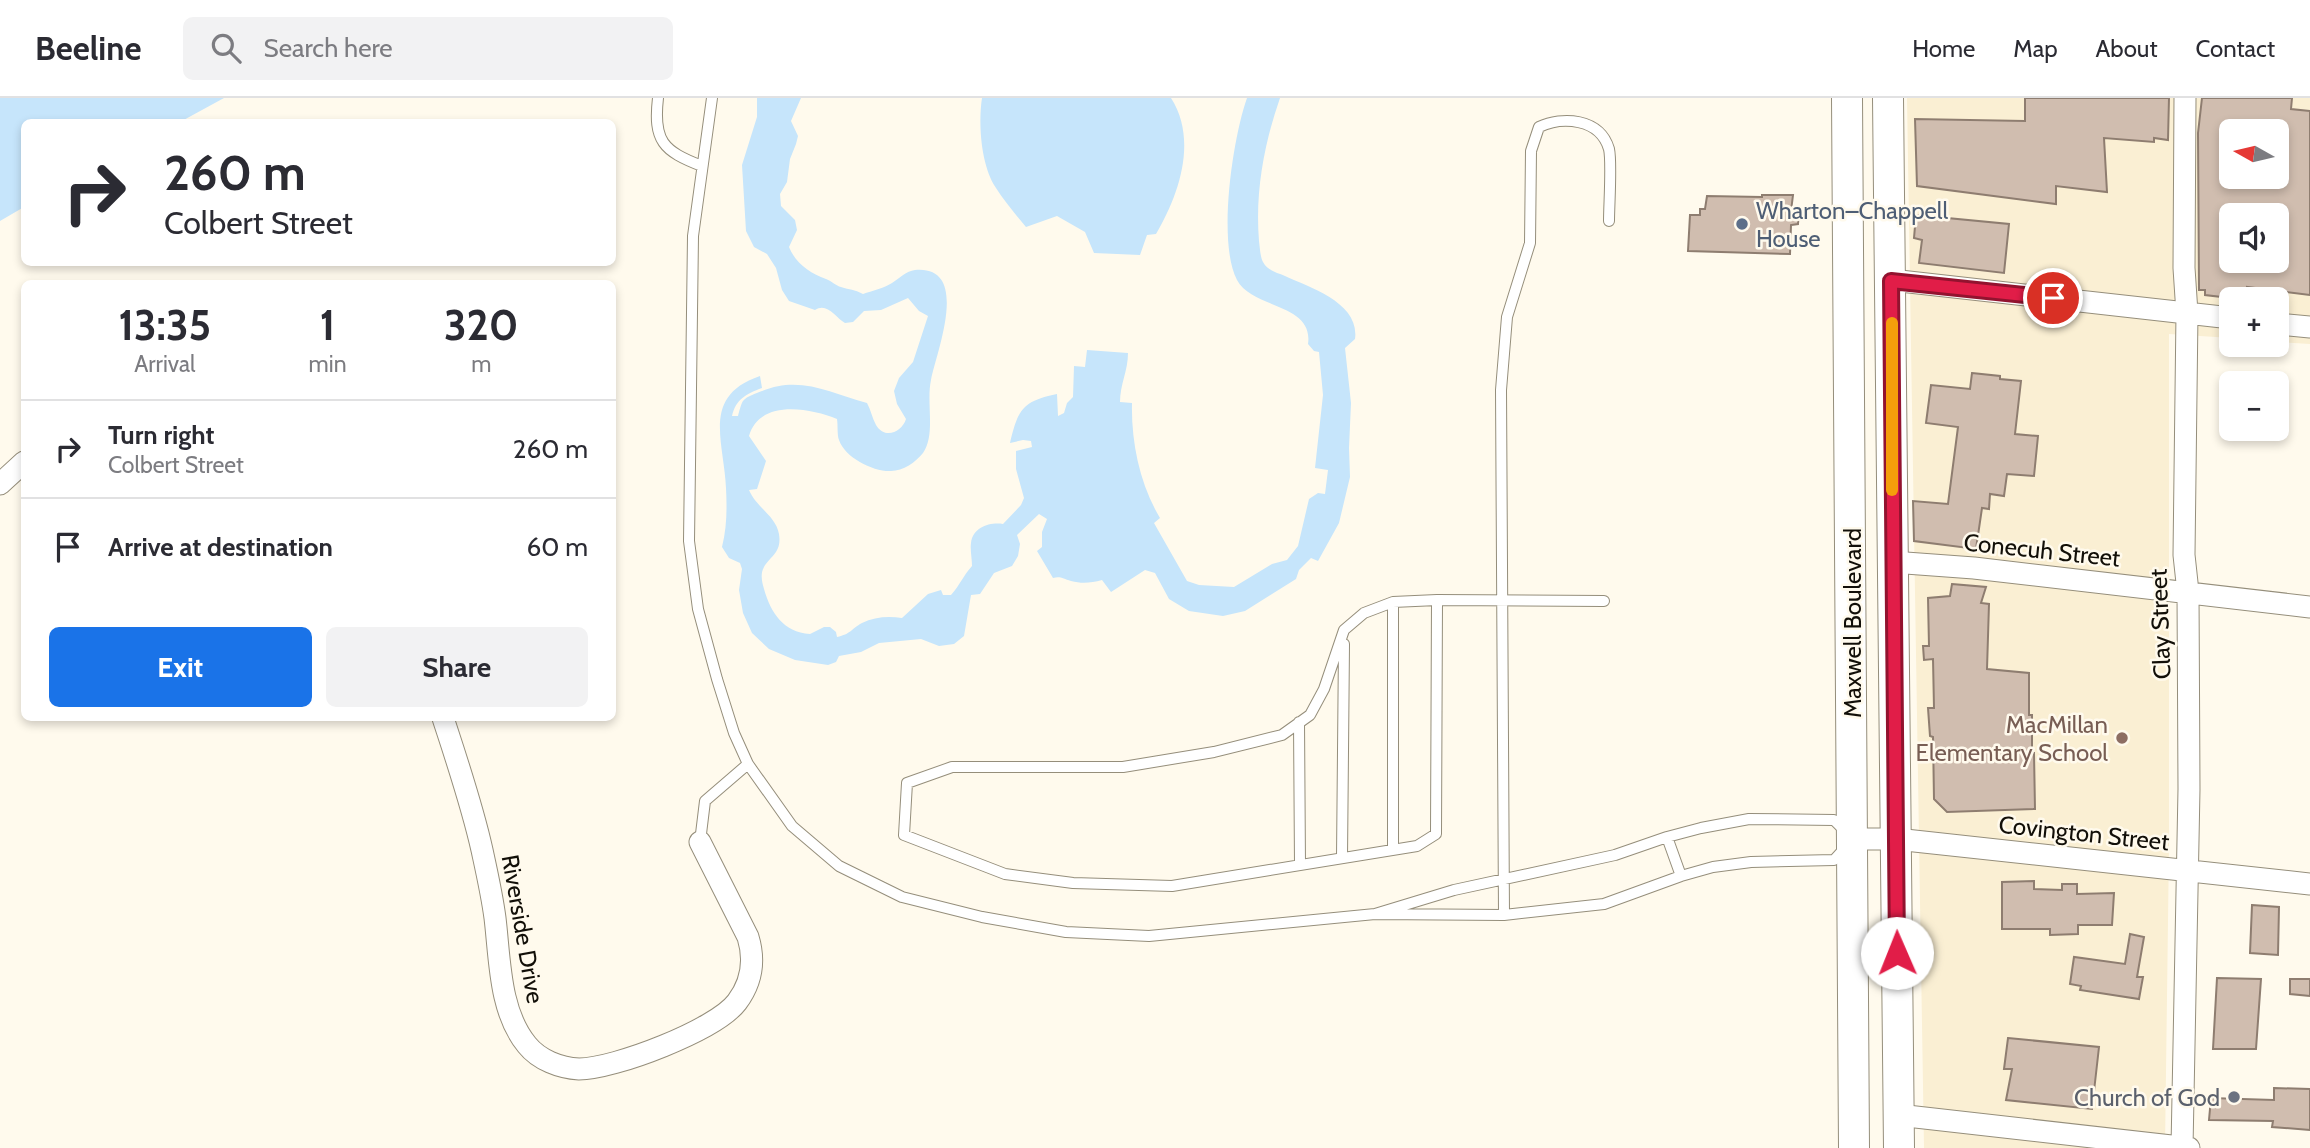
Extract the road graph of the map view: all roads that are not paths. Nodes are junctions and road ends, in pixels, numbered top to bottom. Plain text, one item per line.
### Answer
1 (658, 98) edge
2 (712, 98) edge
3 (1847, 98) edge
4 (1888, 98) edge
5 (2185, 98) edge
6 (702, 166) junction
7 (1609, 221) dead end
8 (1891, 281) junction
9 (2187, 313) junction
10 (2219, 317) edge
11 (2289, 325) edge
12 (2310, 327) edge
13 (21, 464) edge
14 (0, 484) edge
15 (1892, 562) junction
16 (2188, 592) junction
17 (1437, 600) junction
18 (1501, 601) junction
19 (1604, 601) dead end
20 (1392, 602) junction
21 (2310, 607) edge
22 (1344, 630) junction
23 (444, 721) edge
24 (1299, 722) junction
25 (748, 764) junction
26 (1667, 837) junction
27 (1853, 839) junction
28 (1896, 839) junction
29 (700, 842) joint
30 (1393, 849) junction
31 (1342, 858) junction
32 (1300, 865) junction
33 (2187, 869) junction
34 (1681, 876) junction
35 (1503, 878) junction
36 (2310, 884) edge
37 (1375, 914) junction
38 (1504, 915) junction
39 (1898, 1115) junction
40 (1854, 1148) edge
41 (1899, 1148) edge
42 (2182, 1148) edge
43 (2189, 1148) edge

1 - 6 lane
2 - 6 lane
3 - 27 main road, Maxwell Boulevard
4 - 8 main road, Maxwell Boulevard
5 - 9 street, Clay Street
6 - 25 lane
7 - 18 lane
8 - 9 street
8 - 15 main road, Maxwell Boulevard
9 - 10 street
9 - 16 street, Clay Street
11 - 12 street
13 - 14 street
15 - 16 street, Conecuh Street
15 - 28 main road, Maxwell Boulevard
16 - 21 street, Conecuh Street
16 - 33 street, Clay Street
17 - 18 lane
17 - 20 lane
17 - 30 lane
18 - 19 lane
18 - 35 lane
20 - 22 lane
20 - 30 lane
22 - 24 lane
22 - 31 lane
23 - 29 street, Riverside Drive
24 - 32 lane
24 - 32 lane
25 - 29 lane
25 - 37 lane
26 - 27 lane
26 - 34 lane
26 - 35 lane
27 - 28 street, Covington Street
27 - 34 lane
27 - 40 main road, Maxwell Boulevard
28 - 33 street, Covington Street
28 - 39 main road, Maxwell Boulevard
30 - 31 lane
31 - 32 lane
33 - 36 street, Covington Street
33 - 42 street, Clay Street
34 - 38 lane
35 - 37 lane
35 - 38 lane
37 - 38 lane
39 - 41 main road, Maxwell Boulevard
39 - 42 street
42 - 43 street

